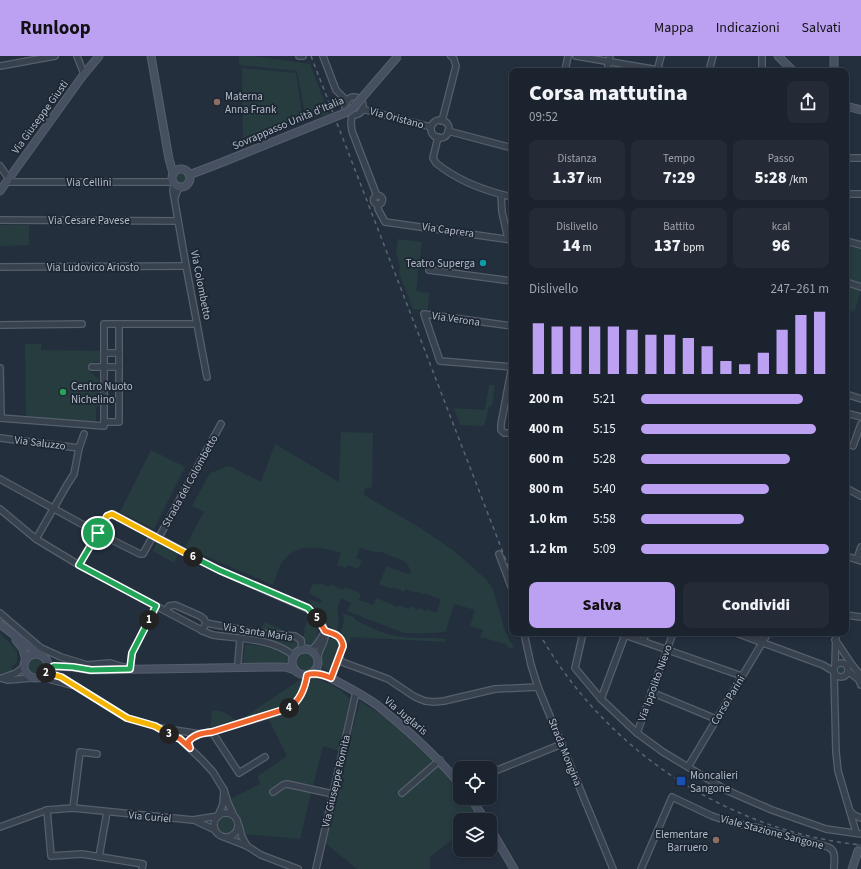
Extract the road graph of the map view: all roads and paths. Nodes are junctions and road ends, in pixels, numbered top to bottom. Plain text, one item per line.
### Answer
1 (55, 56) edge
2 (77, 56) edge
3 (98, 56) edge
4 (151, 56) edge
5 (299, 56) edge
6 (303, 56) edge
7 (323, 56) edge
8 (398, 56) edge
9 (451, 56) edge
10 (568, 56) edge
11 (576, 56) edge
12 (661, 56) edge
13 (713, 56) edge
14 (762, 56) edge
15 (778, 56) edge
16 (834, 56) edge
17 (610, 59) edge
18 (0, 66) edge
19 (566, 68) edge
20 (648, 68) edge
21 (660, 68) edge
22 (710, 68) edge
23 (762, 68) edge
24 (790, 68) edge
25 (834, 68) edge
26 (84, 74) junction
27 (347, 101) junction
28 (849, 107) edge
29 (362, 109) junction
30 (861, 110) edge
31 (352, 115) junction
32 (442, 120) junction
33 (432, 127) junction
34 (448, 131) junction
35 (438, 137) junction
36 (509, 147) edge
37 (167, 151) junction
38 (849, 158) edge
39 (861, 158) edge
40 (0, 166) edge
41 (182, 169) junction
42 (173, 173) junction
43 (189, 175) junction
44 (8, 180) junction
45 (173, 183) junction
46 (181, 187) junction
47 (0, 191) edge
48 (849, 194) edge
49 (861, 194) edge
50 (501, 195) junction
51 (509, 196) edge
52 (174, 197) junction
53 (0, 220) edge
54 (178, 221) junction
55 (509, 236) edge
56 (509, 240) edge
57 (849, 242) edge
58 (861, 245) edge
59 (186, 266) junction
60 (0, 267) edge
61 (429, 270) dead end
62 (509, 282) edge
63 (849, 283) edge
64 (861, 287) edge
65 (82, 324) dead end
66 (119, 324) junction
67 (197, 324) junction
68 (0, 325) edge
69 (509, 326) edge
70 (104, 353) junction
71 (119, 353) junction
72 (92, 367) dead end
73 (104, 367) junction
74 (119, 367) junction
75 (509, 367) edge
76 (0, 368) edge
77 (207, 377) dead end
78 (509, 383) edge
79 (849, 395) edge
80 (861, 399) edge
81 (849, 414) edge
82 (861, 417) edge
83 (1, 418) edge
84 (104, 422) junction
85 (221, 424) dead end
86 (861, 424) edge
87 (509, 433) edge
88 (84, 434) dead end
89 (0, 438) edge
90 (853, 446) dead end
91 (79, 448) junction
92 (0, 479) edge
93 (849, 490) edge
94 (861, 496) edge
95 (0, 509) edge
96 (53, 509) junction
97 (98, 533) junction
98 (156, 537) junction
99 (36, 539) junction
100 (861, 547) edge
101 (499, 554) dead end
102 (849, 557) edge
103 (859, 560) edge
104 (79, 565) junction
105 (509, 581) edge
106 (156, 606) junction
107 (166, 611) junction
108 (0, 613) edge
109 (849, 615) edge
110 (861, 617) edge
111 (206, 623) junction
112 (0, 624) edge
113 (244, 630) junction
114 (202, 631) junction
115 (325, 631) junction
116 (9, 632) junction
117 (525, 636) edge
118 (581, 636) edge
119 (621, 636) edge
120 (628, 636) edge
121 (645, 636) edge
122 (673, 636) edge
123 (745, 636) edge
124 (758, 636) edge
125 (766, 636) edge
126 (836, 636) edge
127 (241, 639) junction
128 (835, 640) junction
129 (643, 641) junction
130 (762, 642) junction
131 (302, 650) junction
132 (311, 650) junction
133 (667, 650) junction
134 (42, 657) junction
135 (294, 657) junction
136 (339, 658) junction
137 (318, 661) junction
138 (238, 662) dead end
139 (25, 663) junction
140 (73, 667) junction
141 (272, 667) junction
142 (130, 669) junction
143 (836, 669) junction
144 (295, 670) junction
145 (846, 673) junction
146 (44, 674) junction
147 (309, 674) junction
148 (742, 676) junction
149 (0, 678) edge
150 (32, 678) junction
151 (330, 678) junction
152 (861, 685) edge
153 (538, 687) junction
154 (356, 692) junction
155 (652, 692) junction
156 (601, 699) junction
157 (716, 719) junction
158 (155, 726) junction
159 (186, 732) junction
160 (212, 732) junction
161 (637, 733) junction
162 (200, 734) junction
163 (180, 739) junction
164 (562, 744) junction
165 (190, 748) junction
166 (97, 754) dead end
167 (265, 757) dead end
168 (440, 760) junction
169 (688, 767) junction
170 (497, 771) edge
171 (453, 776) edge
172 (224, 790) junction
173 (273, 792) dead end
174 (402, 793) dead end
175 (333, 794) junction
176 (73, 808) junction
177 (848, 809) junction
178 (47, 810) junction
179 (107, 812) junction
180 (233, 814) junction
181 (218, 816) junction
182 (861, 818) edge
183 (194, 820) junction
184 (239, 826) junction
185 (0, 827) edge
186 (215, 830) junction
187 (859, 832) edge
188 (224, 837) junction
189 (497, 840) edge
190 (247, 846) junction
191 (859, 851) edge
192 (99, 857) junction
193 (853, 860) dead end
194 (142, 869) edge
195 (298, 869) edge
196 (316, 869) edge
197 (514, 869) edge
198 (613, 869) edge
199 (641, 869) edge
200 (834, 869) edge
201 (852, 869) edge

1 - 18 street
2 - 26 street
3 - 26 street, Via Giuseppe Giusti
4 - 37 street, Via Colombetto
5 - 6 street
7 - 27 street
8 - 43 street, Sovrappasso Unità d'Italia, bridge
9 - 32 street
10 - 19 street
11 - 17 street
12 - 21 street
13 - 22 street
14 - 23 street
15 - 24 street
16 - 25 street
17 - 20 street
26 - 44 street, Via Giuseppe Giusti
27 - 29 street
27 - 31 street
28 - 30 street
29 - 31 street
29 - 33 street, Via Oristano
31 - 56 street, Via Caprera
32 - 33 street
32 - 34 street
33 - 35 street
34 - 35 street
34 - 36 street
35 - 50 street
37 - 41 street, Via Colombetto
37 - 42 street, Via Colombetto
38 - 39 street
40 - 44 street
41 - 42 street
41 - 43 street, Via Colombetto
42 - 45 street, Via Colombetto
43 - 46 street
44 - 45 street, Via Cellini
44 - 47 street, Via Giuseppe Giusti
45 - 46 street
45 - 52 street, Via Colombetto
46 - 52 street
48 - 49 street
50 - 51 street
50 - 55 street
52 - 54 street, Via Colombetto
53 - 54 street, Via Cesare Pavese
54 - 59 street, Via Colombetto
57 - 58 street
59 - 60 street, Via Ludovico Ariosto
59 - 67 street, Via Colombetto
61 - 62 street
63 - 64 street
65 - 68 street
66 - 67 street
66 - 70 street
66 - 71 street
67 - 77 street, Via Colombetto
69 - 75 street, Via Verona
70 - 71 street
70 - 73 street
71 - 74 street
72 - 73 street
73 - 74 street
73 - 84 street
74 - 84 street
76 - 83 street
78 - 87 street
79 - 80 street
81 - 82 street
83 - 84 street
85 - 98 street, Strada del Colombetto
86 - 90 street
88 - 91 street, Via Saluzzo
89 - 91 street, Via Saluzzo
91 - 96 street, Via Saluzzo
92 - 96 street
93 - 94 street
95 - 99 street, Via Santa Maria
96 - 97 street
96 - 99 street, Via Saluzzo
97 - 98 street
97 - 98 street
97 - 104 street
98 - 115 street
99 - 104 street, Via Santa Maria
100 - 103 street
101 - 105 street
102 - 103 street
104 - 106 street, Via Santa Maria
106 - 107 street, Via Santa Maria
106 - 142 street
107 - 111 street, Via Santa Maria
107 - 114 street, Via Santa Maria
108 - 142 street
109 - 110 street
111 - 113 street, Via Santa Maria
111 - 114 street
112 - 116 street
113 - 127 street
113 - 131 street, Via Santa Maria
114 - 127 street, Via Santa Maria
115 - 132 street
115 - 136 street
115 - 137 street
116 - 134 street
116 - 139 street
117 - 153 street, Strada Mongina
118 - 156 street
119 - 156 street
120 - 129 street
121 - 129 street
122 - 133 street, Via Ippolito Nievo
123 - 130 street
124 - 130 street
125 - 130 street, Corso Parini
126 - 128 street
127 - 135 street, Via Santa Maria
127 - 138 street
128 - 143 street
128 - 152 street
129 - 133 street
130 - 143 street
130 - 148 street, Corso Parini
131 - 132 street
131 - 135 street
132 - 137 street
133 - 148 street
133 - 155 street, Via Ippolito Nievo
134 - 139 street
134 - 140 street
134 - 146 street
135 - 141 street
135 - 144 street
136 - 151 street
136 - 153 street
137 - 147 street
137 - 151 street, Via Juglaris
139 - 149 street
139 - 150 street
140 - 142 street
140 - 146 street
141 - 142 street
141 - 144 street
143 - 145 street
143 - 145 street
143 - 177 street
144 - 147 street
145 - 152 street
146 - 150 street
146 - 158 street
147 - 151 street, Via Juglaris
147 - 160 street
148 - 157 street, Corso Parini
149 - 150 street
151 - 154 street, Via Juglaris
153 - 164 street, Strada Mongina
154 - 168 street, Via Juglaris
154 - 175 street, Via Giuseppe Romita
155 - 157 street
155 - 161 street, Via Ippolito Nievo
156 - 161 street
157 - 169 street, Corso Parini
158 - 159 street
158 - 163 street
159 - 162 street
159 - 163 street
160 - 162 street
160 - 167 street
161 - 169 street
162 - 165 street
163 - 165 street
164 - 170 street
164 - 198 street, Strada Mongina
165 - 172 street
166 - 176 street
168 - 171 street, Via Juglaris
168 - 174 street
169 - 187 street
172 - 180 street
172 - 181 street
173 - 175 street
175 - 196 street, Via Giuseppe Romita
176 - 178 street, Via Curiel
176 - 179 street, Via Curiel
177 - 182 street
177 - 187 street
178 - 185 street, Via Curiel
178 - 192 street
179 - 183 street, Via Curiel
179 - 192 street
180 - 181 street
180 - 184 street
181 - 183 street, Via Curiel
181 - 186 street
183 - 186 street, Via Curiel
184 - 188 street
184 - 190 street
186 - 188 street
188 - 190 street
189 - 197 street
190 - 195 street
191 - 201 street
192 - 194 street
193 - 201 street
199 - 200 street, Viale Stazione Sangone

